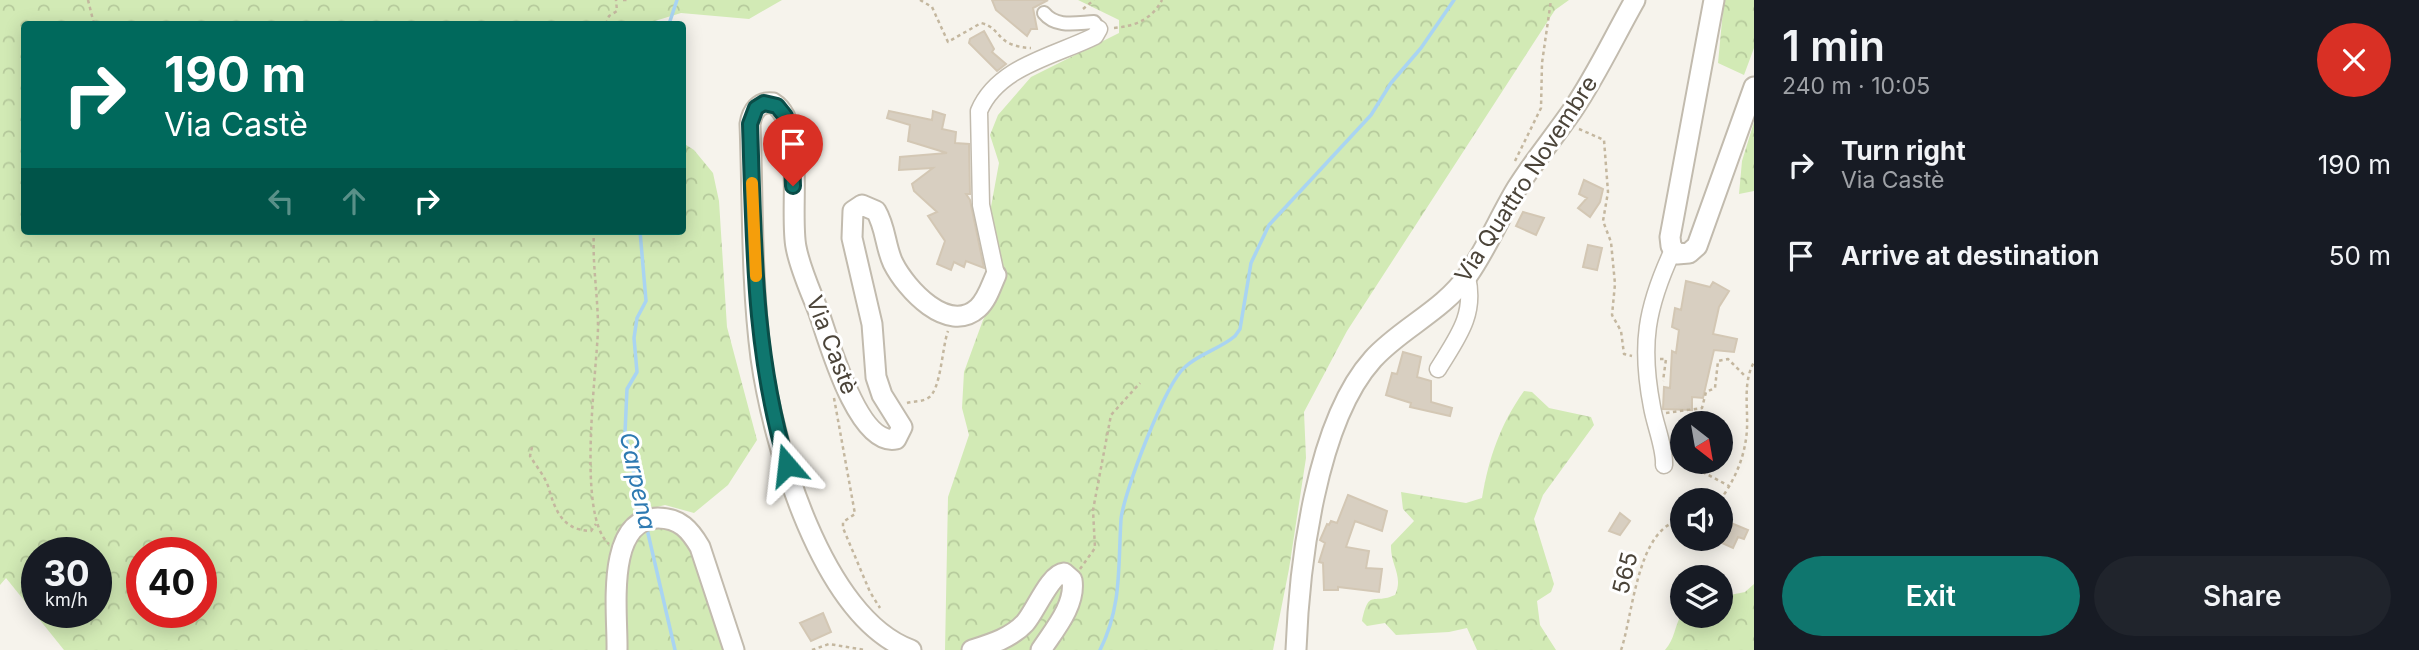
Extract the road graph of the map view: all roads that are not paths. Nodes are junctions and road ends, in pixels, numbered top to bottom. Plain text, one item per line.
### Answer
1 (1635, 0) edge
2 (1713, 0) edge
3 (1044, 13) dead end
4 (1099, 29) joint
5 (1754, 87) edge
6 (1673, 250) junction
7 (996, 275) joint
8 (1467, 277) junction
9 (1438, 369) dead end
10 (1664, 462) dead end
11 (617, 650) edge
12 (734, 650) edge
13 (911, 650) edge
14 (972, 650) edge
15 (1041, 650) edge
16 (1296, 650) edge

1 - 8 street, Via Quattro Novembre
2 - 6 street
3 - 4 street
4 - 7 street
5 - 6 street
6 - 10 street
7 - 13 street, Via Castè
8 - 9 street
8 - 16 street, Via Quattro Novembre
11 - 12 street
14 - 15 street

